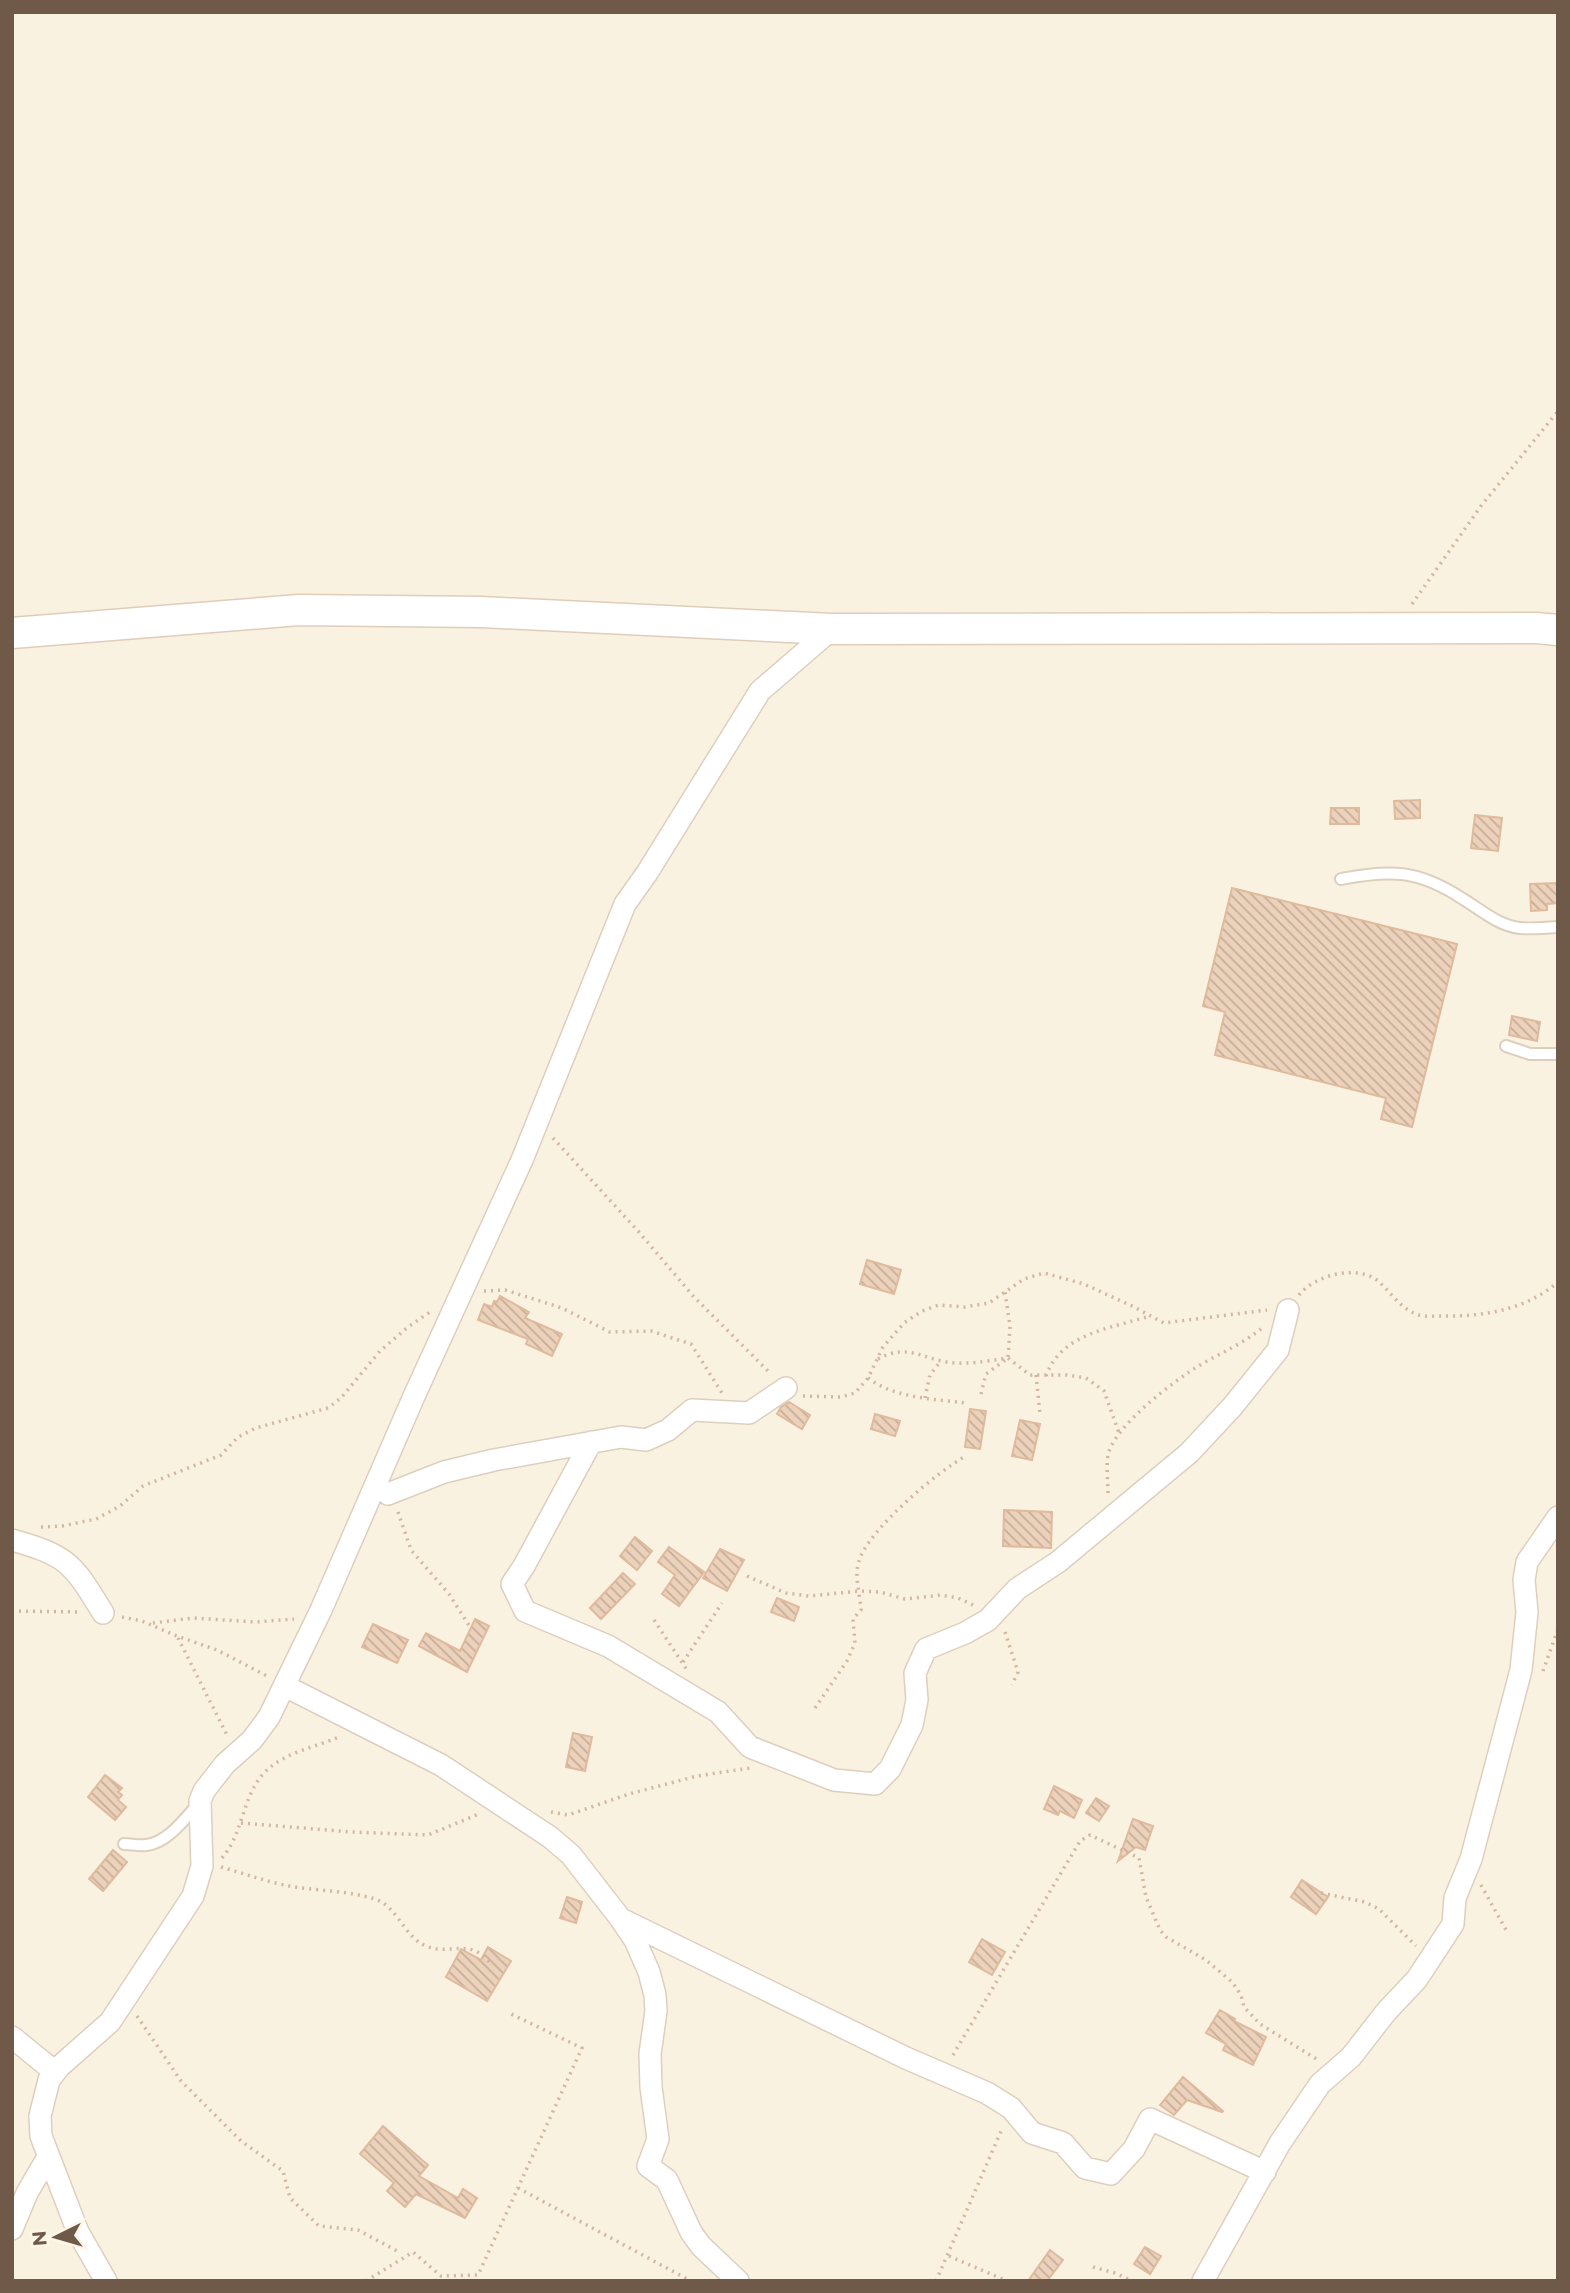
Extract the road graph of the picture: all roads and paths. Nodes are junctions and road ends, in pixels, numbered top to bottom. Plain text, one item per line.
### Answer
1 (1558, 411) edge
2 (1395, 628) junction
3 (832, 629) junction
4 (1558, 630) edge
5 (12, 633) edge
6 (1341, 878) dead end
7 (1558, 927) edge
8 (1506, 1046) dead end
9 (1558, 1054) edge
10 (537, 1121) junction
11 (1558, 1282) edge
12 (461, 1291) junction
13 (1005, 1292) junction
14 (1288, 1310) junction
15 (1150, 1316) junction
16 (1008, 1358) junction
17 (876, 1360) junction
18 (940, 1362) junction
19 (1036, 1375) junction
20 (1046, 1376) junction
21 (868, 1378) junction
22 (786, 1388) junction
23 (982, 1394) dead end
24 (925, 1398) junction
25 (966, 1403) dead end
26 (735, 1412) junction
27 (1040, 1414) dead end
28 (1119, 1433) junction
29 (592, 1442) junction
30 (966, 1456) dead end
31 (388, 1494) joint
32 (1558, 1517) edge
33 (1107, 1520) junction
34 (40, 1527) dead end
35 (12, 1540) edge
36 (747, 1576) dead end
37 (860, 1591) junction
38 (722, 1603) dead end
39 (12, 1611) edge
40 (103, 1614) junction
41 (301, 1618) dead end
42 (654, 1619) dead end
43 (988, 1620) junction
44 (153, 1623) dead end
45 (470, 1628) dead end
46 (177, 1636) junction
47 (683, 1662) junction
48 (1013, 1685) dead end
49 (285, 1686) junction
50 (704, 1703) junction
51 (816, 1708) dead end
52 (362, 1725) junction
53 (236, 1754) junction
54 (200, 1801) junction
55 (124, 1844) dead end
56 (1478, 1880) dead end
57 (1321, 1893) dead end
58 (620, 1918) junction
59 (1506, 1930) dead end
60 (1433, 1956) junction
61 (490, 1963) dead end
62 (125, 1997) junction
63 (509, 2013) dead end
64 (12, 2037) edge
65 (1335, 2070) junction
66 (55, 2072) junction
67 (942, 2074) junction
68 (1011, 2108) junction
69 (48, 2157) junction
70 (1265, 2172) junction
71 (518, 2188) junction
72 (12, 2229) edge
73 (399, 2252) dead end
74 (948, 2256) junction
75 (1093, 2267) dead end
76 (478, 2275) junction
77 (106, 2281) edge
78 (366, 2281) edge
79 (475, 2281) edge
80 (691, 2281) edge
81 (738, 2281) edge
82 (936, 2281) edge
83 (1007, 2281) edge
84 (1132, 2281) edge
85 (1203, 2281) edge

1 - 2 path
2 - 3 street
2 - 4 street
3 - 5 street
3 - 10 street
6 - 7 lane
8 - 9 lane
10 - 12 street
10 - 22 path
11 - 14 path
12 - 26 path
12 - 34 path
12 - 49 street
13 - 15 path
13 - 16 path
13 - 17 path
14 - 15 path
14 - 28 path
14 - 33 street
15 - 20 path
16 - 18 path
16 - 19 path
16 - 23 path
17 - 18 path
17 - 21 path
18 - 24 path
19 - 20 path
19 - 27 path
20 - 28 path
21 - 22 path
21 - 24 path
22 - 26 street
24 - 25 path
26 - 29 street
28 - 33 path
29 - 31 street
29 - 50 street
30 - 37 path
31 - 45 path
32 - 60 street
33 - 43 street
35 - 40 street
36 - 37 path
37 - 43 path
37 - 51 path
38 - 47 path
39 - 40 path
40 - 46 path
41 - 44 path
42 - 47 path
43 - 48 path
43 - 50 street
46 - 49 path
46 - 53 path
47 - 50 path
49 - 52 street
49 - 53 street
52 - 58 street
52 - 61 path
53 - 54 street
54 - 55 lane
54 - 62 street
56 - 59 path
57 - 60 path
58 - 67 street
58 - 81 street
60 - 65 street
62 - 66 street
62 - 73 path
63 - 71 path
64 - 66 street
65 - 67 path
65 - 70 street
66 - 69 street
67 - 68 street
68 - 70 street
68 - 74 path
69 - 72 street
69 - 77 street
70 - 85 street
71 - 76 path
71 - 80 path
74 - 82 path
74 - 83 path
75 - 84 path
76 - 78 path
76 - 79 path

